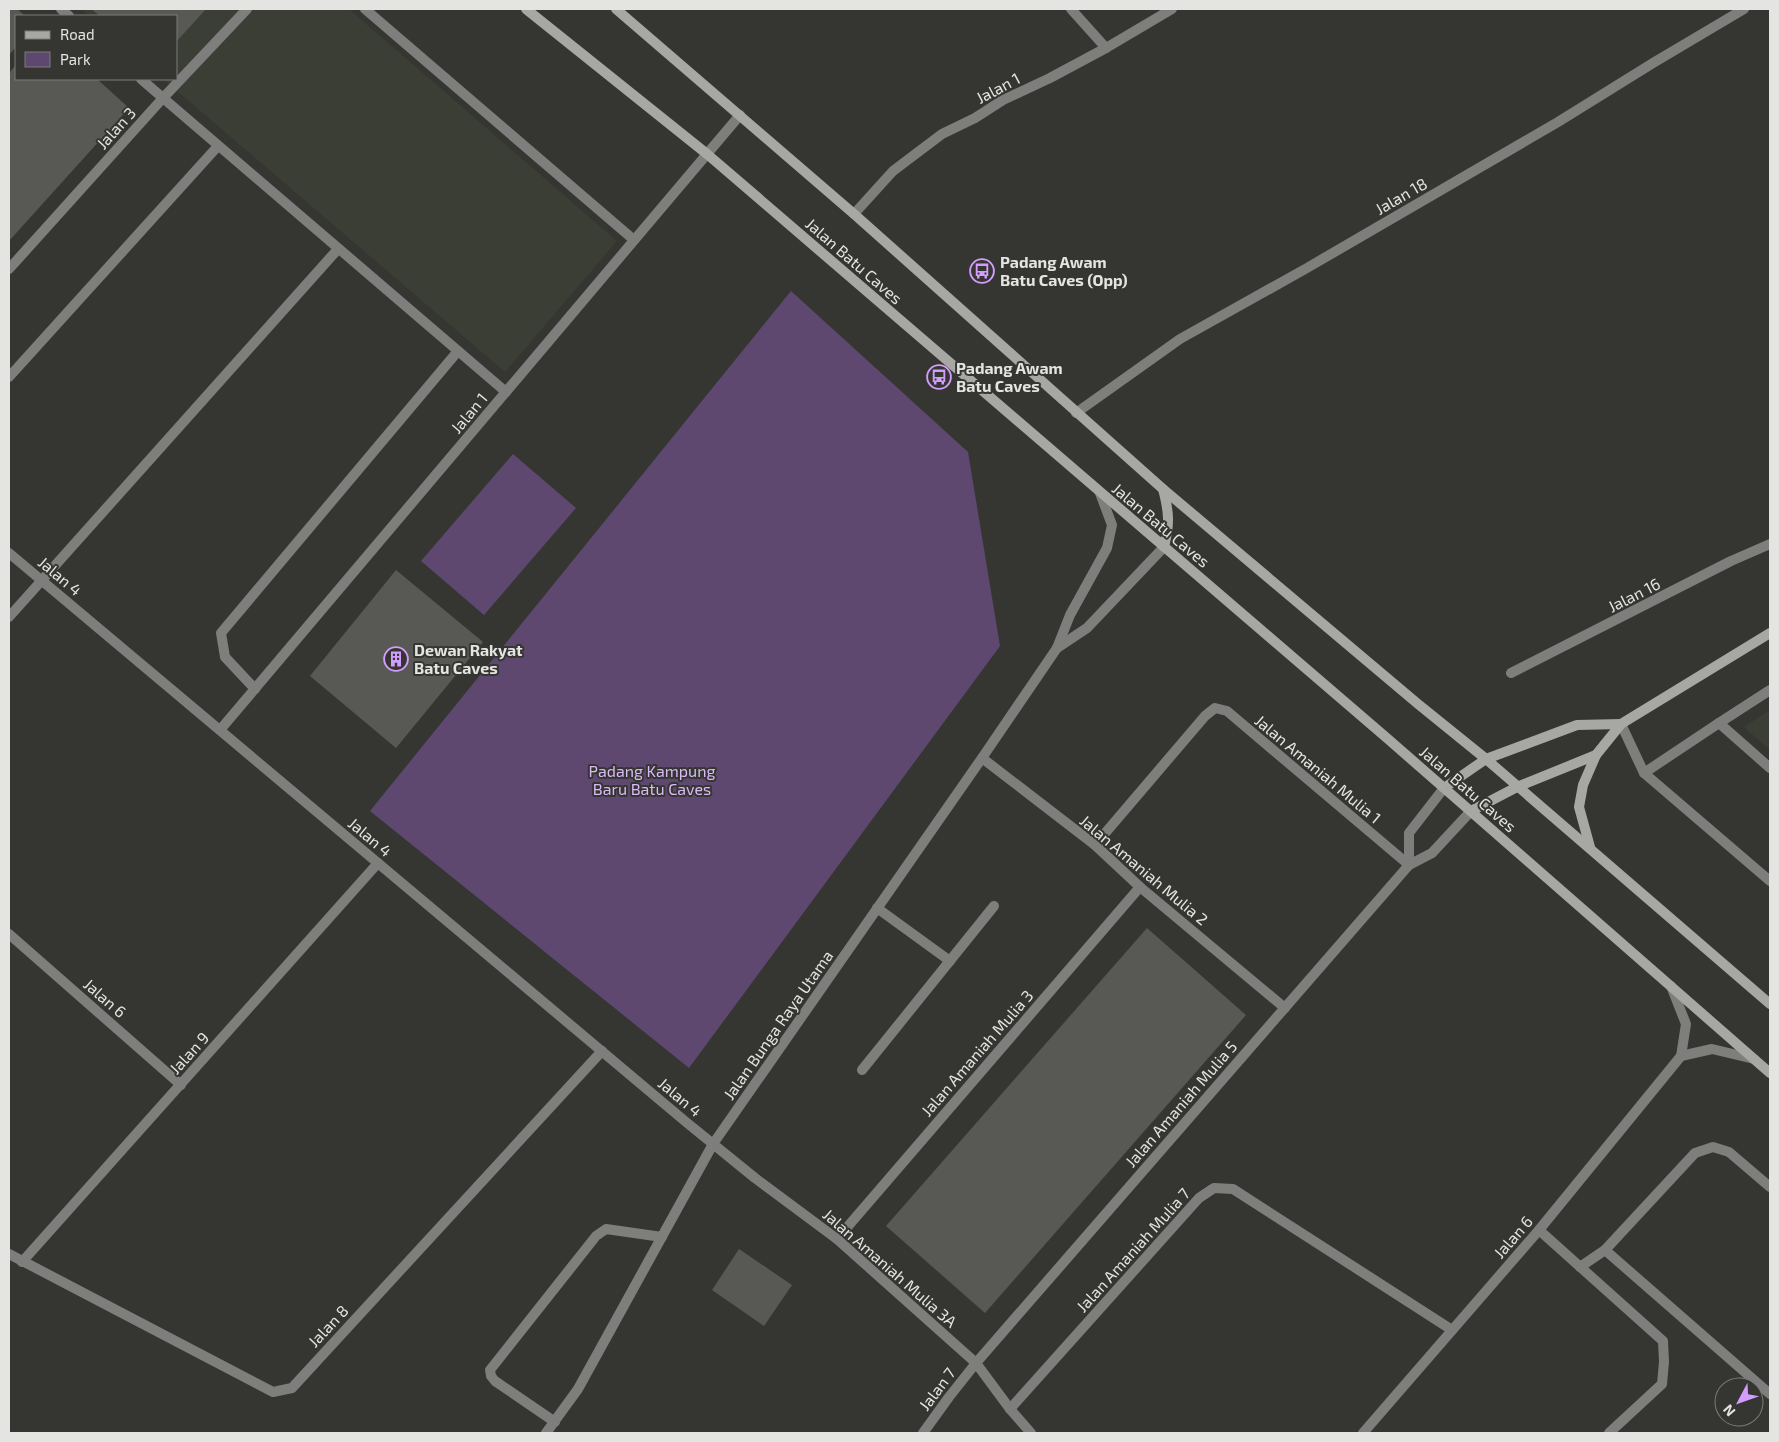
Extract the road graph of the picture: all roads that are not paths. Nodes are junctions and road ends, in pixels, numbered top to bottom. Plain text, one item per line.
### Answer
1 (247, 9) edge
2 (365, 9) edge
3 (526, 9) edge
4 (616, 9) edge
5 (1071, 9) edge
6 (1172, 9) edge
7 (1744, 9) edge
8 (1106, 48) junction
9 (142, 80) edge
10 (162, 98) junction
11 (740, 115) junction
12 (218, 146) junction
13 (707, 154) junction
14 (854, 214) junction
15 (634, 240) junction
16 (338, 249) junction
17 (9, 269) edge
18 (458, 351) junction
19 (9, 377) edge
20 (506, 392) junction
21 (1076, 413) junction
22 (1163, 489) junction
23 (1100, 493) junction
24 (1770, 544) edge
25 (1164, 546) junction
26 (9, 552) edge
27 (42, 581) junction
28 (9, 617) edge
29 (1770, 634) edge
30 (1057, 648) junction
31 (1511, 673) dead end
32 (255, 688) junction
33 (1770, 690) edge
34 (1719, 723) junction
35 (1621, 724) junction
36 (220, 730) junction
37 (1596, 755) junction
38 (982, 758) junction
39 (1486, 759) junction
40 (1770, 768) edge
41 (1644, 773) junction
42 (1516, 787) junction
43 (1444, 788) junction
44 (1471, 811) junction
45 (1096, 845) junction
46 (1590, 847) junction
47 (378, 863) junction
48 (1408, 865) junction
49 (1770, 881) edge
50 (1140, 887) junction
51 (994, 906) dead end
52 (877, 908) junction
53 (10, 938) edge
54 (950, 961) junction
55 (1670, 986) junction
56 (1770, 1004) edge
57 (1285, 1008) junction
58 (602, 1051) junction
59 (1681, 1056) junction
60 (1754, 1060) junction
61 (862, 1070) dead end
62 (1770, 1073) edge
63 (181, 1085) junction
64 (713, 1144) junction
65 (1770, 1187) edge
66 (1539, 1230) junction
67 (662, 1236) junction
68 (837, 1238) junction
69 (1605, 1250) junction
70 (9, 1254) edge
71 (22, 1262) junction
72 (1580, 1267) junction
73 (1452, 1330) junction
74 (976, 1363) junction
75 (1770, 1394) edge
76 (1010, 1410) junction
77 (555, 1422) junction
78 (546, 1433) edge
79 (923, 1433) edge
80 (1031, 1433) edge
81 (1363, 1433) edge
82 (1609, 1433) edge

1 - 10 street, Jalan 3
2 - 15 street
3 - 13 main road, Jalan Batu Caves
4 - 11 main road, Jalan Batu Caves
5 - 8 street
6 - 8 street, Jalan 1
7 - 21 street, Jalan 18
8 - 14 street, Jalan 1
9 - 10 street
10 - 12 street
10 - 17 street, Jalan 3
11 - 13 street, Jalan 1
11 - 14 main road, Jalan Batu Caves
12 - 16 street
12 - 19 street
13 - 15 street, Jalan 1
13 - 23 main road, Jalan Batu Caves
14 - 21 main road, Jalan Batu Caves
15 - 20 street, Jalan 1
16 - 18 street
16 - 27 street
18 - 20 street
18 - 32 street
20 - 32 street, Jalan 1
21 - 22 main road, Jalan Batu Caves
22 - 25 main road
22 - 39 main road, Jalan Batu Caves
23 - 25 main road, Jalan Batu Caves
23 - 30 street, Jalan Bunga Raya Utama
24 - 31 street, Jalan 16
25 - 30 street, Jalan Bunga Raya Utama
25 - 43 main road, Jalan Batu Caves
26 - 27 street, Jalan 4
27 - 28 street
27 - 36 street, Jalan 4
29 - 35 main road
30 - 38 street, Jalan Bunga Raya Utama
32 - 36 street, Jalan 1
33 - 34 street
34 - 40 street
34 - 41 street
35 - 37 main road
35 - 39 main road
35 - 41 street
36 - 47 street, Jalan 4
37 - 42 main road
37 - 46 main road
38 - 45 street, Jalan Amaniah Mulia 2
38 - 52 street, Jalan Bunga Raya Utama
39 - 42 main road, Jalan Batu Caves
39 - 43 main road
41 - 49 street
42 - 44 main road
42 - 46 main road, Jalan Batu Caves
43 - 44 main road, Jalan Batu Caves
43 - 48 street
44 - 48 street, Jalan Amaniah Mulia 5
44 - 55 main road, Jalan Batu Caves
45 - 48 street, Jalan Amaniah Mulia 1
45 - 50 street, Jalan Amaniah Mulia 2
46 - 56 main road, Jalan Batu Caves
47 - 58 street, Jalan 4
47 - 63 street, Jalan 9
48 - 57 street, Jalan Amaniah Mulia 5
50 - 57 street, Jalan Amaniah Mulia 2
50 - 68 street, Jalan Amaniah Mulia 3
51 - 54 street
52 - 54 street
52 - 64 street, Jalan Bunga Raya Utama
53 - 63 street, Jalan 6
54 - 61 street
55 - 59 street
55 - 60 main road, Jalan Batu Caves
57 - 74 street, Jalan Amaniah Mulia 5
58 - 64 street, Jalan 4
58 - 71 street, Jalan 8
59 - 60 street
59 - 66 street, Jalan 6
60 - 62 main road, Jalan Batu Caves
63 - 71 street, Jalan 9
64 - 67 street, Jalan Bunga Raya Utama
64 - 68 street, Jalan Amaniah Mulia 3A
65 - 69 street
66 - 72 street
66 - 73 street, Jalan 6
67 - 77 street, Jalan Bunga Raya Utama
67 - 77 street
68 - 74 street, Jalan Amaniah Mulia 3A
69 - 72 street
69 - 75 street
70 - 71 street, Jalan 8
72 - 82 street
73 - 76 street, Jalan Amaniah Mulia 7
73 - 81 street, Jalan 6
74 - 76 street, Jalan Amaniah Mulia 3A
74 - 79 street, Jalan 7
76 - 80 street, Jalan Amaniah Mulia 3A
77 - 78 street, Jalan Bunga Raya Utama

